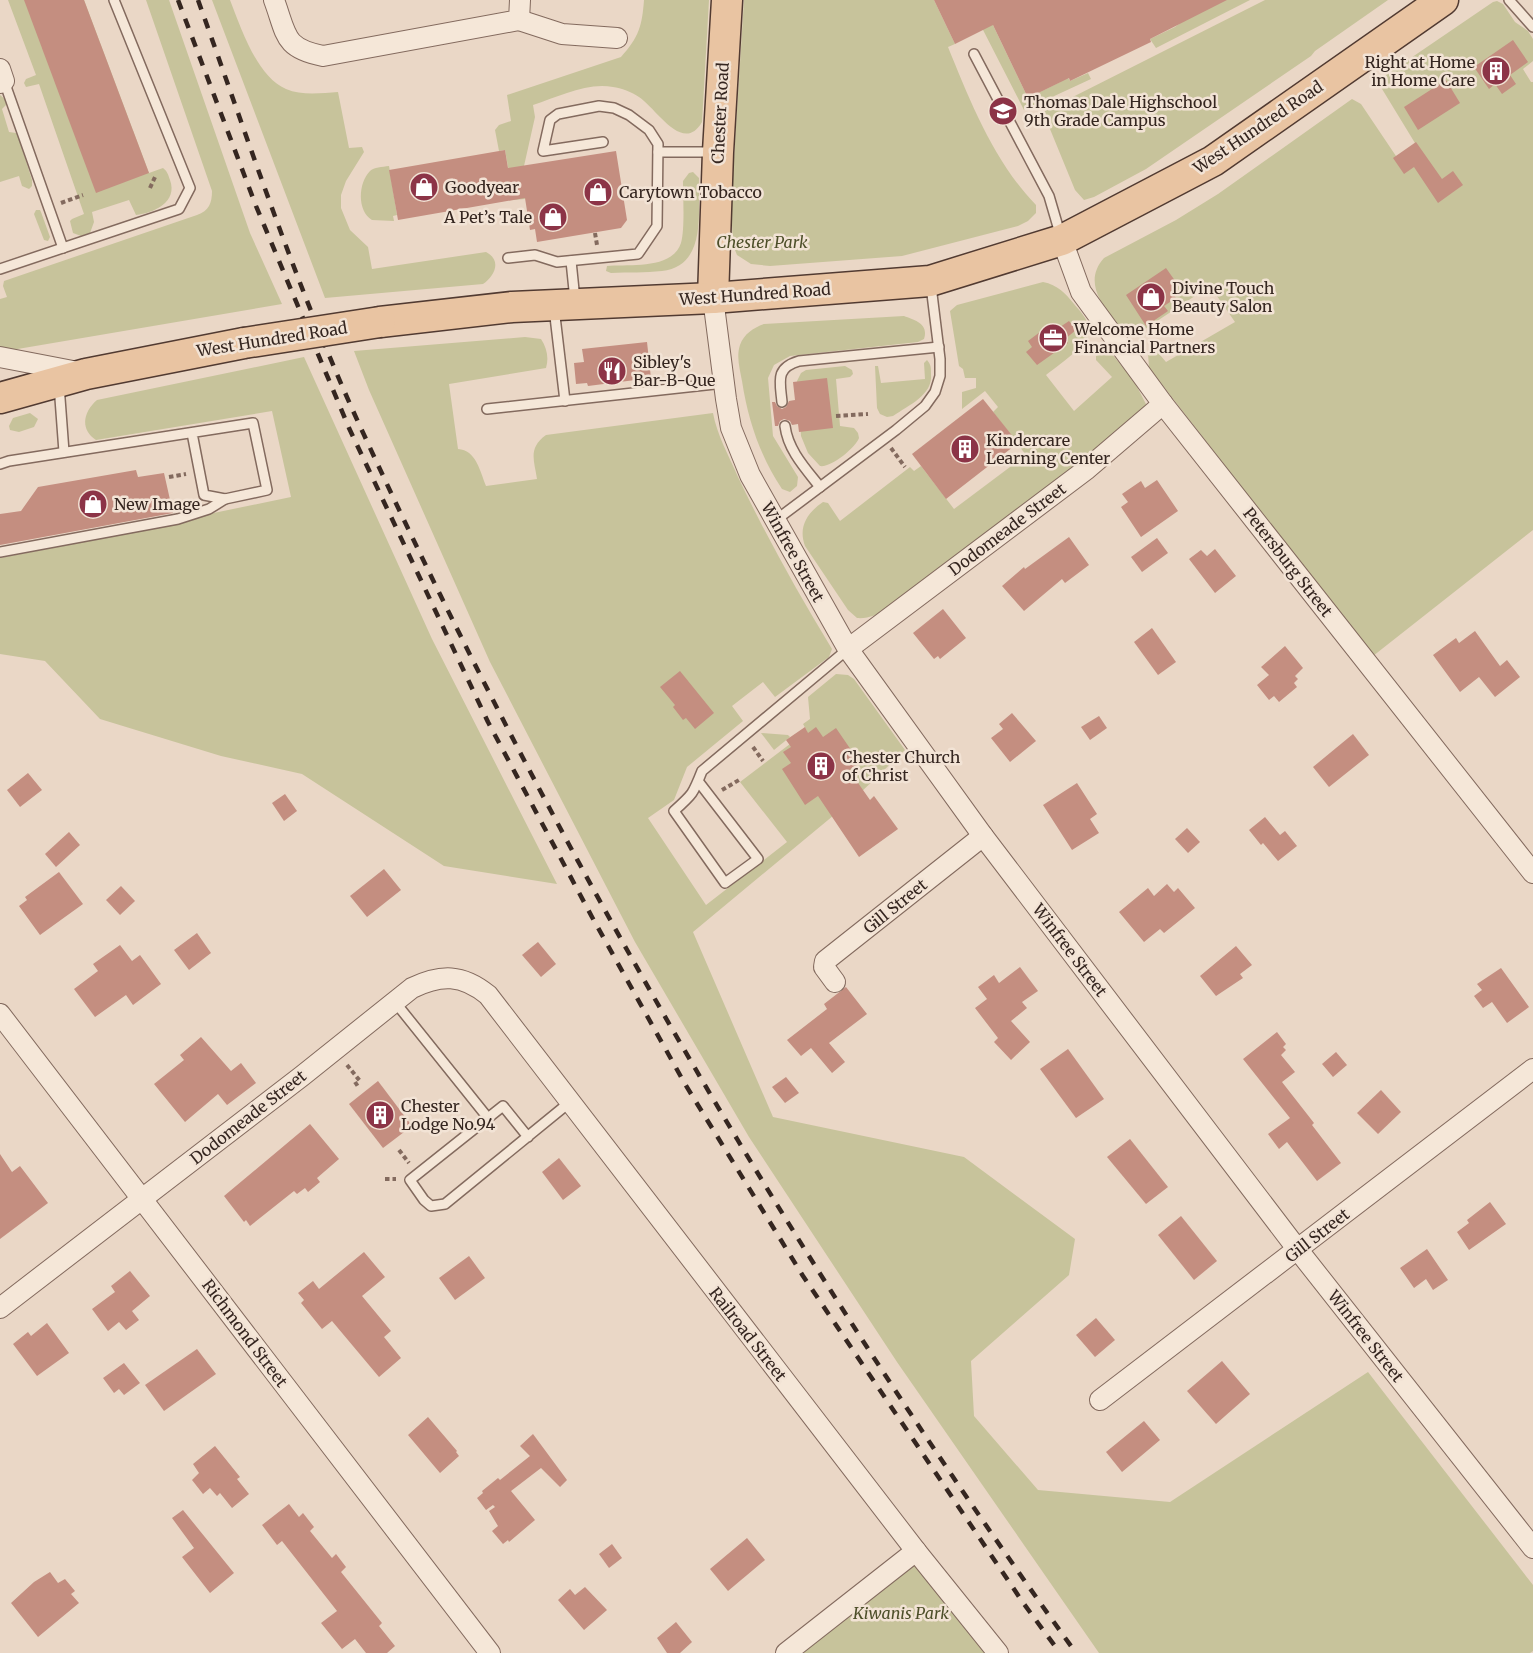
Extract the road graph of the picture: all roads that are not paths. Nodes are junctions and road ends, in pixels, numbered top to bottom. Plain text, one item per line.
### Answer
1 (114, 0) edge
2 (274, 0) edge
3 (520, 0) edge
4 (727, 0) edge
5 (1443, 0) edge
6 (1509, 0) edge
7 (519, 20) junction
8 (1533, 27) edge
9 (617, 38) dead end
10 (974, 54) dead end
11 (1, 78) edge
12 (603, 142) dead end
13 (658, 152) junction
14 (718, 152) junction
15 (1062, 240) junction
16 (63, 248) junction
17 (508, 258) dead end
18 (572, 261) junction
19 (0, 269) edge
20 (930, 281) junction
21 (713, 298) junction
22 (564, 304) junction
23 (939, 347) junction
24 (0, 357) edge
25 (73, 378) junction
26 (724, 383) junction
27 (0, 398) edge
28 (565, 400) junction
29 (782, 402) dead end
30 (1163, 405) junction
31 (487, 409) dead end
32 (784, 426) dead end
33 (192, 433) junction
34 (64, 452) junction
35 (0, 464) edge
36 (820, 487) junction
37 (225, 499) junction
38 (776, 520) junction
39 (0, 552) edge
40 (848, 649) junction
41 (698, 781) junction
42 (983, 836) junction
43 (1533, 873) edge
44 (835, 982) dead end
45 (395, 1002) junction
46 (501, 1013) joint
47 (0, 1014) edge
48 (1533, 1069) edge
49 (570, 1102) junction
50 (488, 1118) junction
51 (528, 1137) junction
52 (143, 1199) junction
53 (1298, 1250) junction
54 (0, 1308) edge
55 (1100, 1400) dead end
56 (1533, 1548) edge
57 (916, 1551) junction
58 (490, 1653) edge
59 (786, 1653) edge
60 (999, 1653) edge

1 - 16 lane
2 - 7 street
3 - 7 street
4 - 14 main road, Chester Road
5 - 15 main road, West Hundred Road
6 - 8 lane
7 - 9 street
10 - 15 lane
11 - 16 lane
12 - 13 lane
13 - 14 lane
13 - 18 lane
14 - 21 main road, Chester Road
15 - 20 main road, West Hundred Road
15 - 30 street, Petersburg Street
16 - 19 lane
17 - 18 lane
18 - 22 lane
20 - 21 main road, West Hundred Road
20 - 23 lane
21 - 22 main road, West Hundred Road
21 - 26 street, Winfree Street
22 - 25 main road, West Hundred Road, bridge
22 - 28 lane
23 - 29 lane
23 - 36 lane
24 - 25 street
25 - 27 main road, West Hundred Road
25 - 34 lane
26 - 28 lane
26 - 38 street, Winfree Street
28 - 31 lane
30 - 40 street, Dodomeade Street
30 - 43 street, Petersburg Street
32 - 36 lane
33 - 34 lane
33 - 37 lane
33 - 37 lane
34 - 35 lane
36 - 38 lane
37 - 39 lane
38 - 40 street, Winfree Street
40 - 41 lane
40 - 42 street, Winfree Street
41 - 41 lane
42 - 44 street, Gill Street
42 - 53 street, Winfree Street
45 - 46 street, Dodomeade Street
45 - 50 lane
45 - 52 street, Dodomeade Street
46 - 49 street, Railroad Street
47 - 52 street, Richmond Street
48 - 53 street, Gill Street
49 - 51 lane
49 - 57 street, Railroad Street
50 - 51 lane
50 - 51 lane
52 - 54 street, Dodomeade Street
52 - 58 street, Richmond Street
53 - 55 street, Gill Street
53 - 56 street, Winfree Street
57 - 59 street
57 - 60 street, Railroad Street

